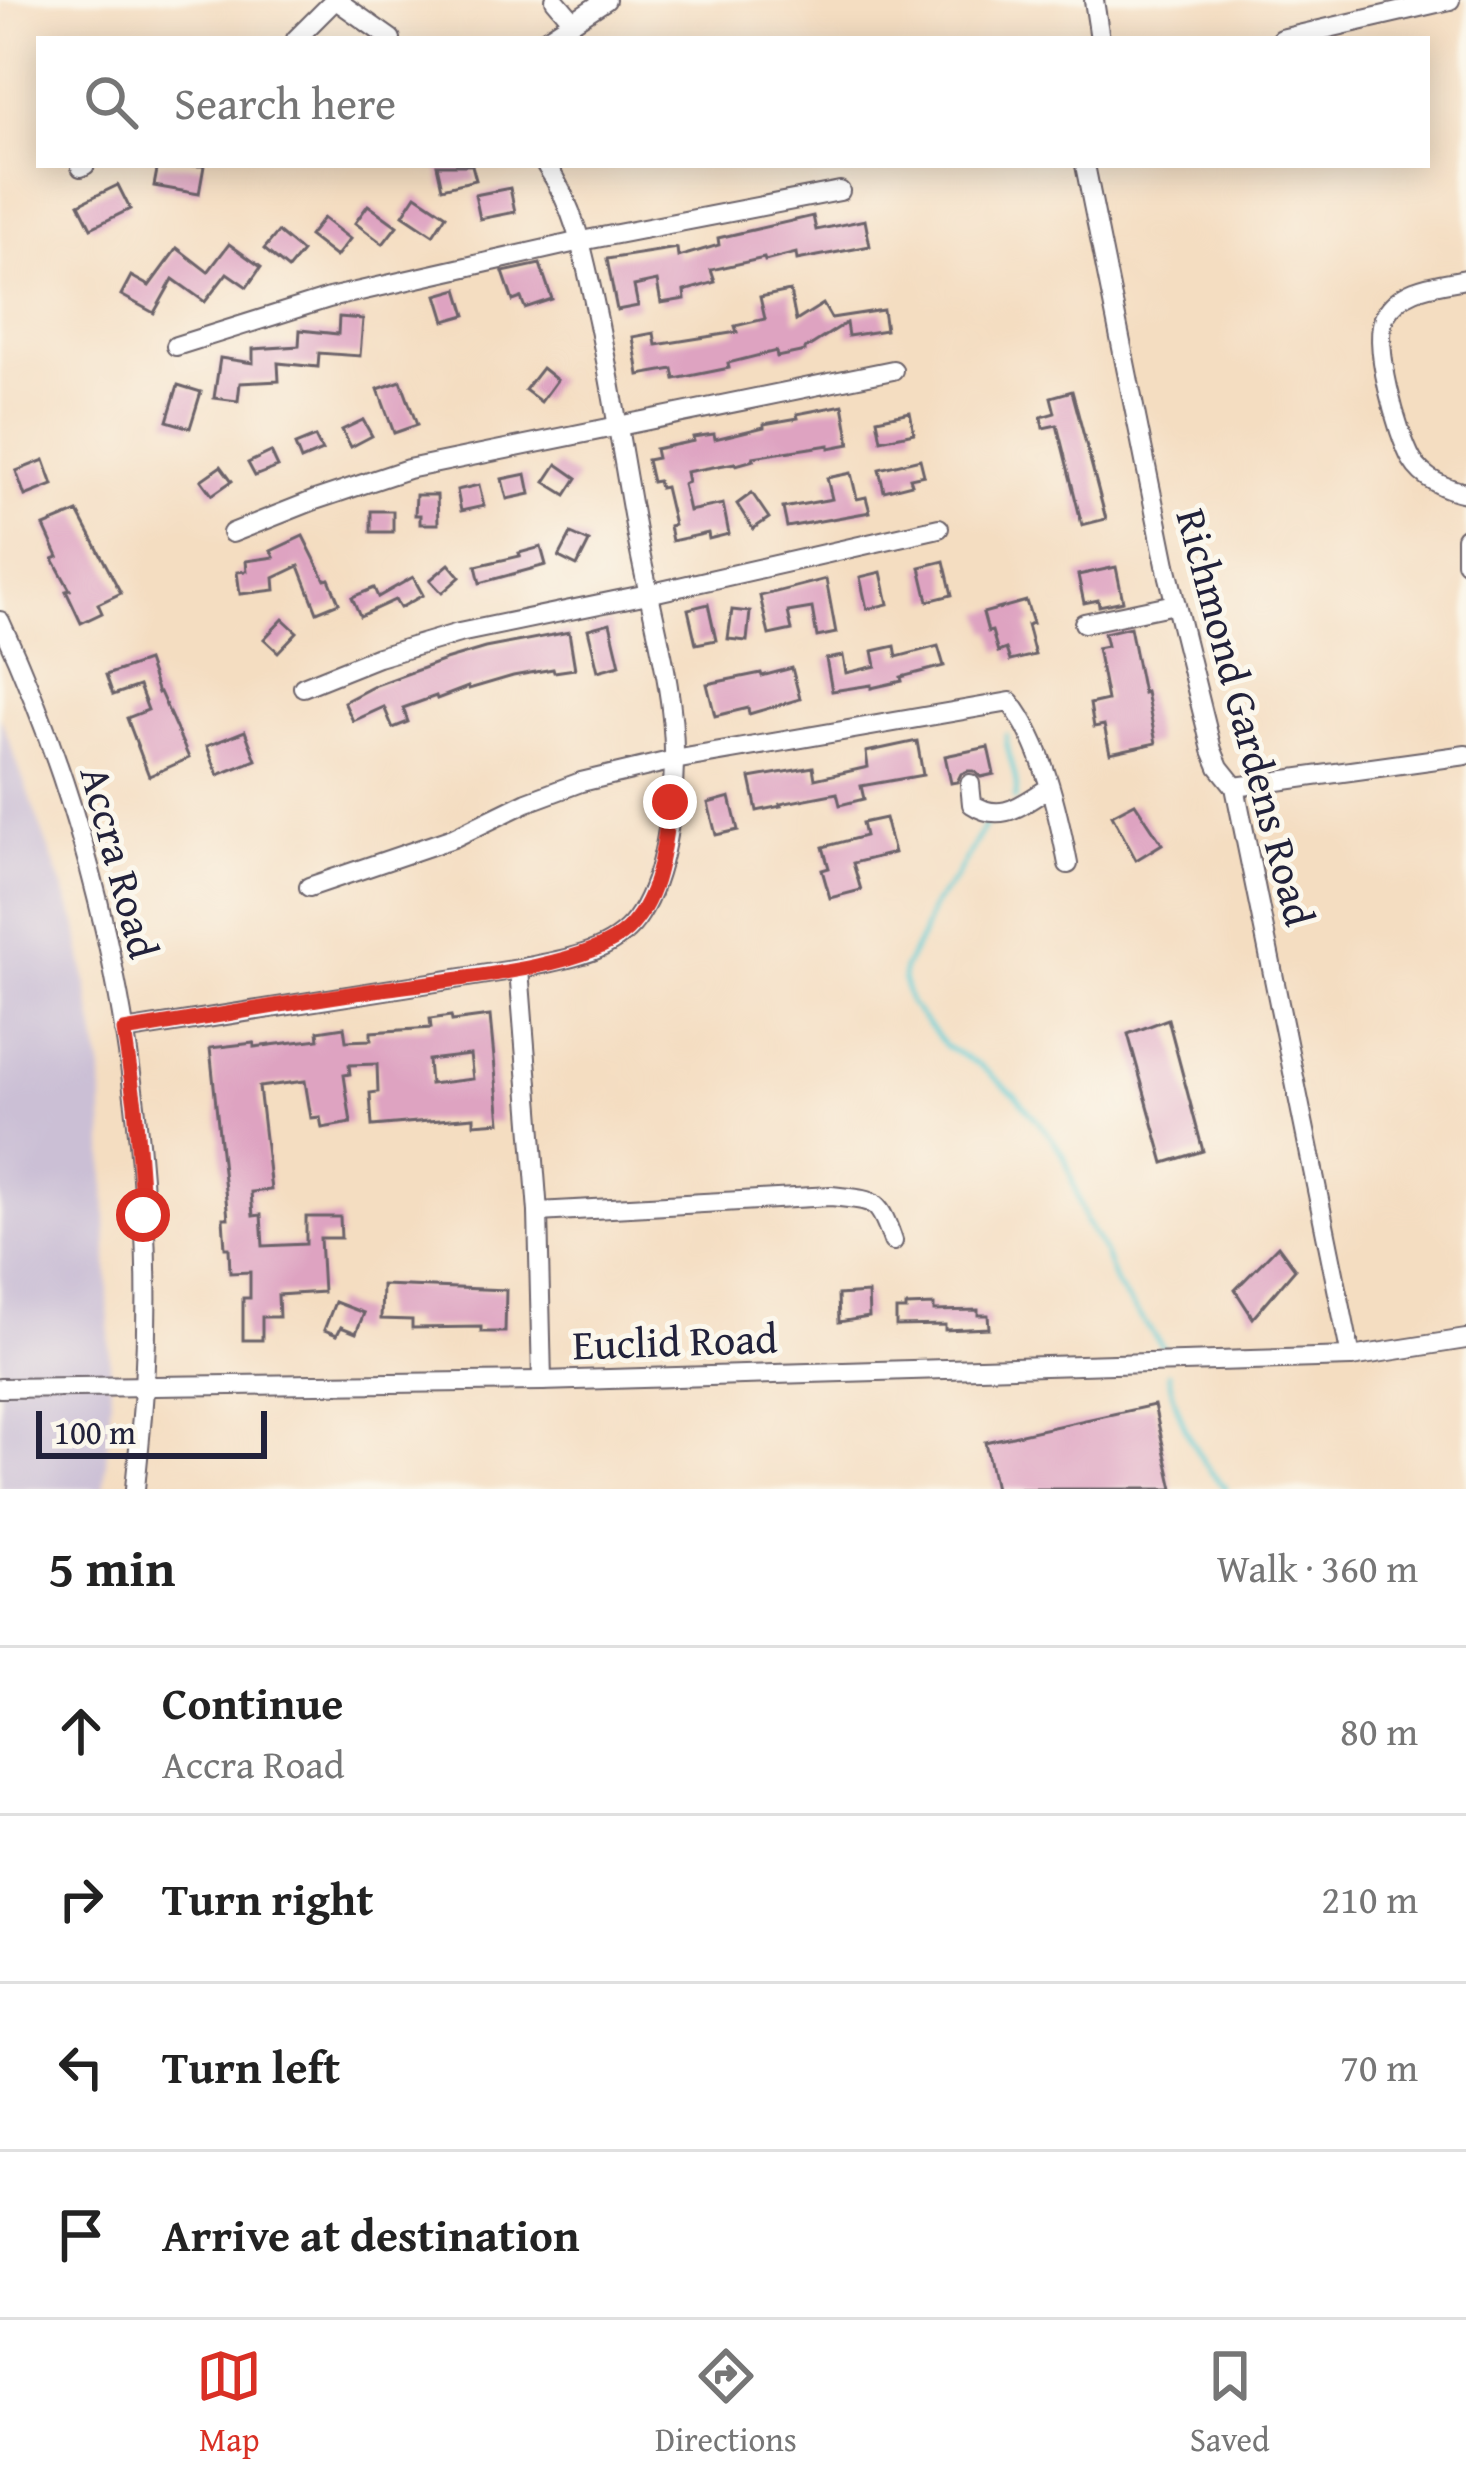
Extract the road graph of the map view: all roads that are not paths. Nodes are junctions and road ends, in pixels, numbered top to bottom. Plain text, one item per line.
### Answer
1 (336, 0) edge
2 (556, 0) edge
3 (606, 0) edge
4 (1094, 0) edge
5 (1450, 0) edge
6 (572, 20) junction
7 (299, 36) edge
8 (388, 36) edge
9 (550, 36) edge
10 (1100, 36) edge
11 (1294, 36) edge
12 (548, 168) edge
13 (1086, 168) edge
14 (840, 191) dead end
15 (581, 241) junction
16 (1466, 279) edge
17 (176, 346) dead end
18 (893, 370) dead end
19 (619, 424) junction
20 (1466, 493) edge
21 (939, 528) dead end
22 (232, 533) dead end
23 (1466, 538) edge
24 (1466, 562) edge
25 (648, 594) junction
26 (1175, 604) junction
27 (0, 621) edge
28 (1084, 623) dead end
29 (303, 687) dead end
30 (1466, 755) edge
31 (674, 760) junction
32 (970, 784) dead end
33 (1235, 787) junction
34 (1049, 788) junction
35 (1069, 864) dead end
36 (309, 887) dead end
37 (519, 969) junction
38 (124, 1031) junction
39 (538, 1212) junction
40 (893, 1241) dead end
41 (1466, 1339) edge
42 (1351, 1357) junction
43 (542, 1381) junction
44 (144, 1386) junction
45 (0, 1388) edge
46 (135, 1489) edge

1 - 7 street
1 - 8 street
2 - 6 street
3 - 6 street
4 - 10 street
5 - 11 street
6 - 9 street
12 - 15 street
13 - 26 street, Richmond Gardens Road
14 - 15 street
15 - 17 street
15 - 19 street
16 - 20 street
18 - 19 street
19 - 22 street
19 - 25 street
21 - 25 street
23 - 24 street
25 - 29 street
25 - 31 street
26 - 28 street
26 - 33 street, Richmond Gardens Road
27 - 38 street, Accra Road
30 - 33 street
31 - 34 street
31 - 36 street
31 - 37 street
32 - 34 street
33 - 42 street, Richmond Gardens Road
34 - 35 street
37 - 38 street
37 - 39 street
38 - 44 street, Accra Road
39 - 40 street
39 - 43 street
41 - 42 street, Euclid Road
42 - 43 street, Euclid Road
43 - 44 street, Euclid Road
44 - 45 street, Euclid Road
44 - 46 street, Accra Road

